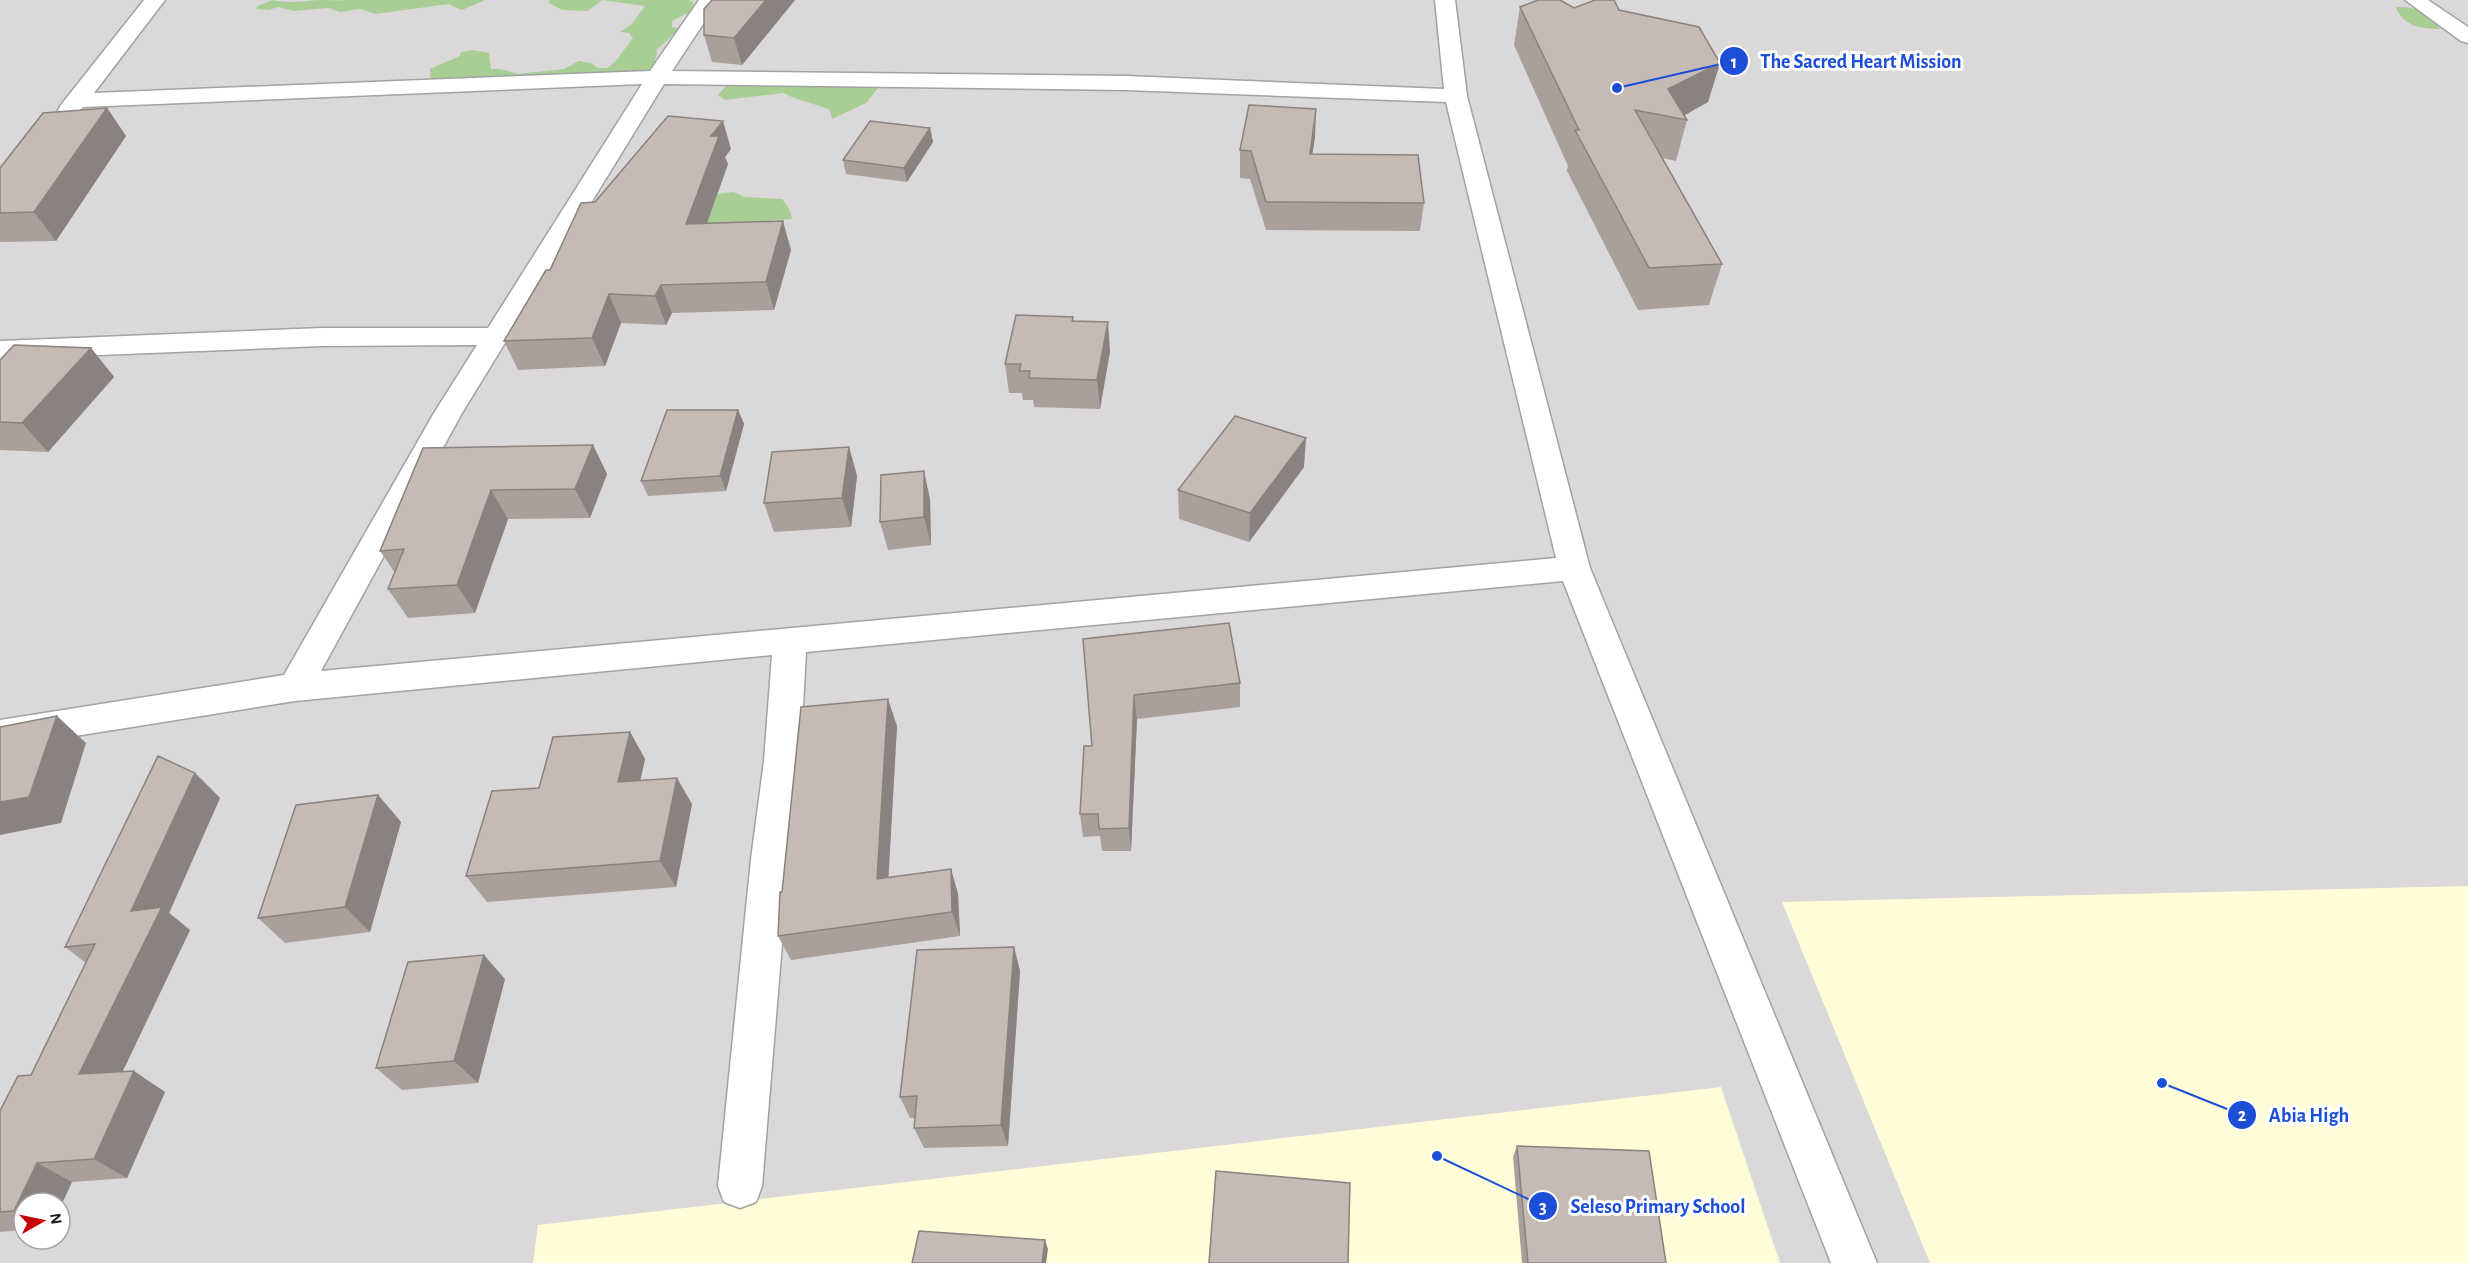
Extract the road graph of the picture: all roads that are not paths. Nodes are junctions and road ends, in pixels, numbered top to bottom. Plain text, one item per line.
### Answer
1 (155, 0) edge
2 (709, 0) edge
3 (1445, 0) edge
4 (2415, 0) edge
5 (2468, 37) edge
6 (657, 77) junction
7 (1456, 96) junction
8 (79, 100) junction
9 (55, 125) edge
10 (495, 336) junction
11 (0, 350) edge
12 (1574, 568) junction
13 (790, 641) junction
14 (295, 687) junction
15 (0, 734) edge
16 (740, 1186) dead end
17 (1854, 1263) edge

1 - 8 street
2 - 6 street
3 - 7 street
4 - 5 street
6 - 7 street
6 - 8 street
6 - 10 street
7 - 12 street
8 - 9 street
10 - 11 street
10 - 14 street
12 - 13 street
12 - 17 street
13 - 14 street
13 - 16 street
14 - 15 street

